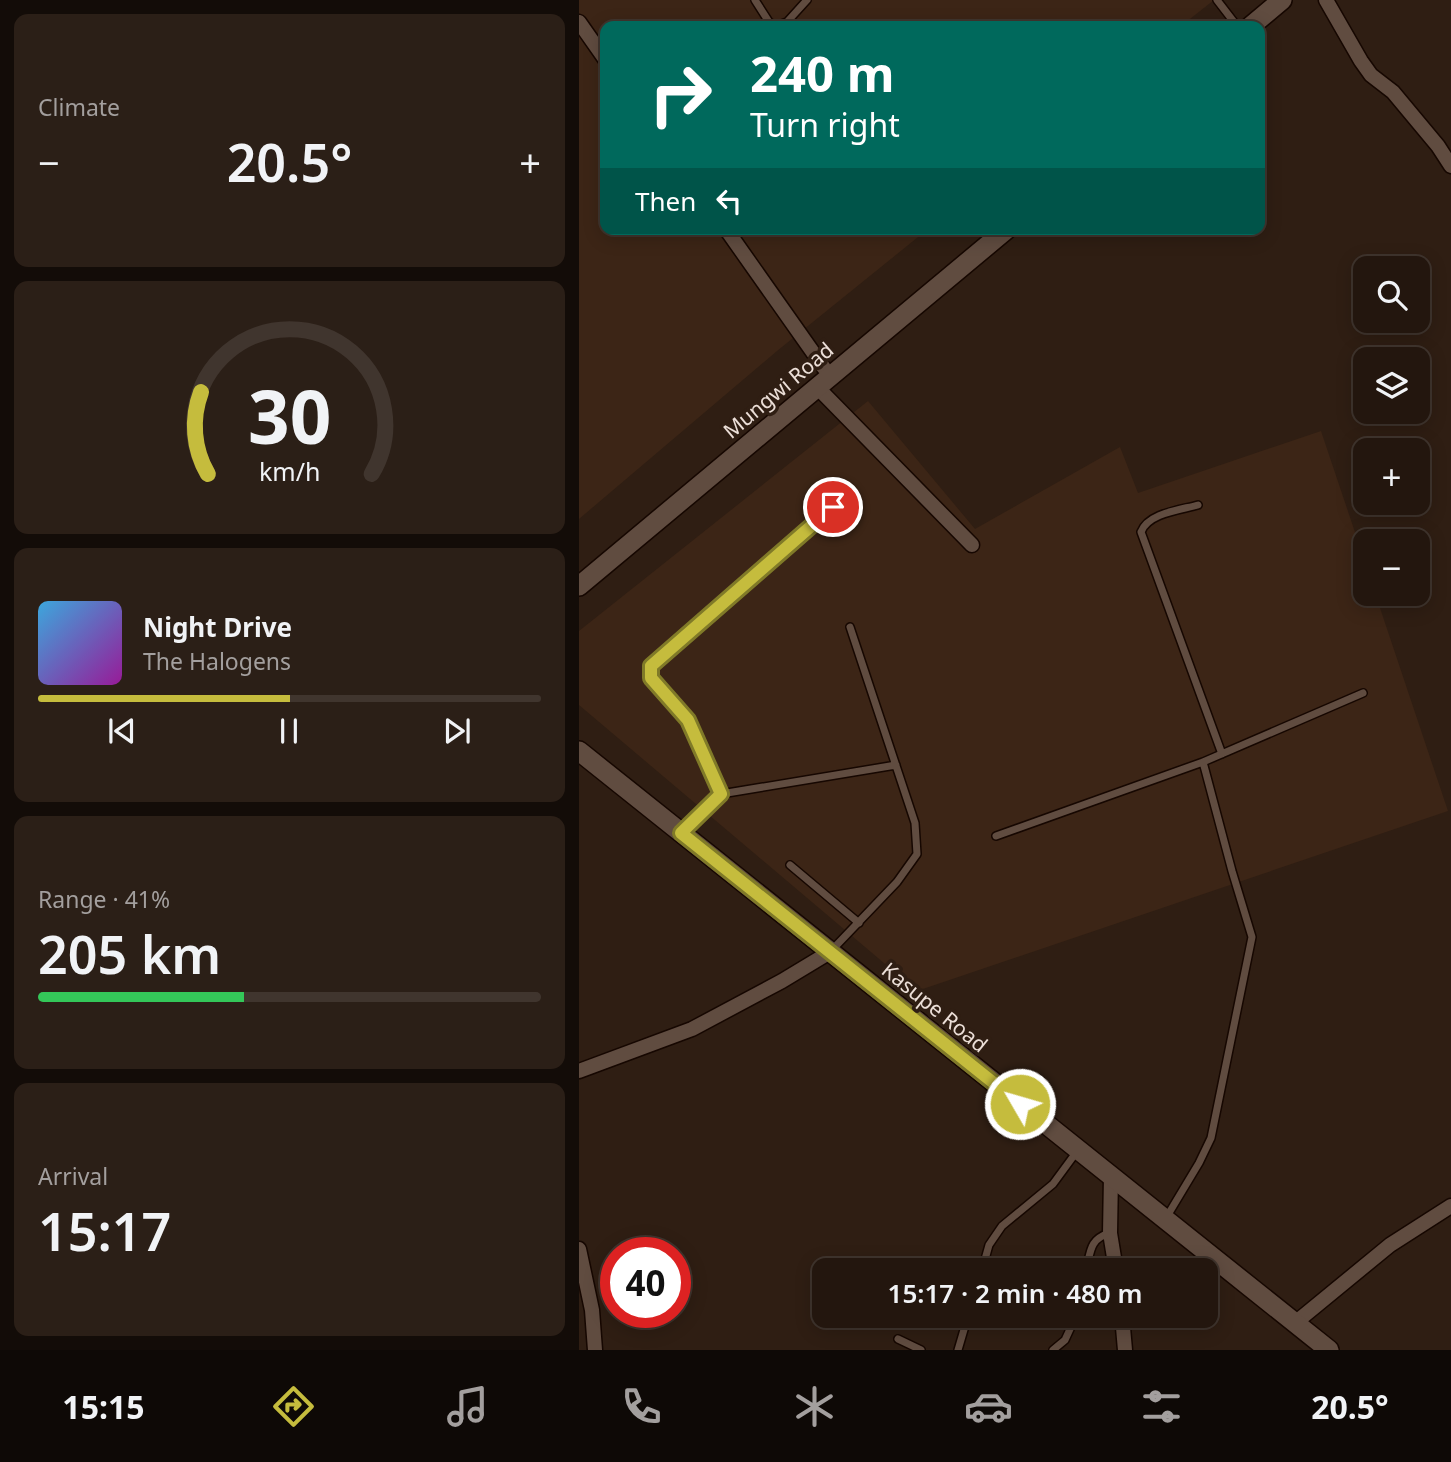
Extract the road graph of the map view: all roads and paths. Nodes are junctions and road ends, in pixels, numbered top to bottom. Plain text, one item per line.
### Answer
1 (755, 0) edge
2 (807, 0) edge
3 (1217, 0) edge
4 (1269, 0) edge
5 (1282, 0) edge
6 (1326, 0) edge
7 (768, 21) edge
8 (788, 21) edge
9 (1233, 21) edge
10 (1243, 21) edge
11 (1256, 21) edge
12 (579, 22) edge
13 (600, 52) edge
14 (1451, 166) edge
15 (730, 235) edge
16 (985, 235) edge
17 (1000, 235) edge
18 (821, 378) junction
19 (1198, 505) dead end
20 (833, 507) dead end
21 (972, 545) dead end
22 (579, 572) edge
23 (579, 586) edge
24 (850, 627) dead end
25 (1363, 693) dead end
26 (579, 751) edge
27 (1222, 754) junction
28 (1203, 762) junction
29 (896, 765) junction
30 (721, 794) junction
31 (681, 833) junction
32 (997, 836) dead end
33 (790, 866) dead end
34 (859, 923) junction
35 (830, 952) junction
36 (579, 1071) edge
37 (1078, 1150) junction
38 (1112, 1177) junction
39 (1451, 1206) edge
40 (1165, 1219) junction
41 (1110, 1233) junction
42 (579, 1249) edge
43 (985, 1258) edge
44 (1089, 1258) edge
45 (1114, 1258) edge
46 (1295, 1323) junction
47 (964, 1328) edge
48 (1070, 1328) edge
49 (1123, 1328) edge
50 (898, 1339) dead end
51 (595, 1350) edge
52 (921, 1350) edge
53 (958, 1350) edge
54 (1053, 1350) edge
55 (1125, 1350) edge
56 (1329, 1350) edge

1 - 7 lane
2 - 8 lane
3 - 9 lane
4 - 10 main road
5 - 11 main road
6 - 14 street
12 - 13 street
15 - 18 street
16 - 18 main road, Mungwi Road
17 - 18 main road, Mungwi Road
18 - 21 street
18 - 22 main road, Mungwi Road
18 - 23 main road, Mungwi Road
19 - 27 lane
20 - 30 lane
24 - 29 lane
25 - 27 lane
26 - 31 main road, Kasupe Road
27 - 28 lane
28 - 32 lane
28 - 40 lane
29 - 30 lane
29 - 34 lane
30 - 31 lane
31 - 35 main road, Kasupe Road
33 - 34 lane
34 - 35 lane
35 - 36 street
35 - 37 main road, Kasupe Road
37 - 38 main road, Kasupe Road
37 - 43 lane
38 - 40 main road, Kasupe Road
38 - 41 street
39 - 46 street
40 - 46 main road, Kasupe Road
41 - 44 lane
41 - 45 street
42 - 51 street
46 - 56 main road, Kasupe Road
47 - 53 lane
48 - 54 lane
49 - 55 street
50 - 52 lane

